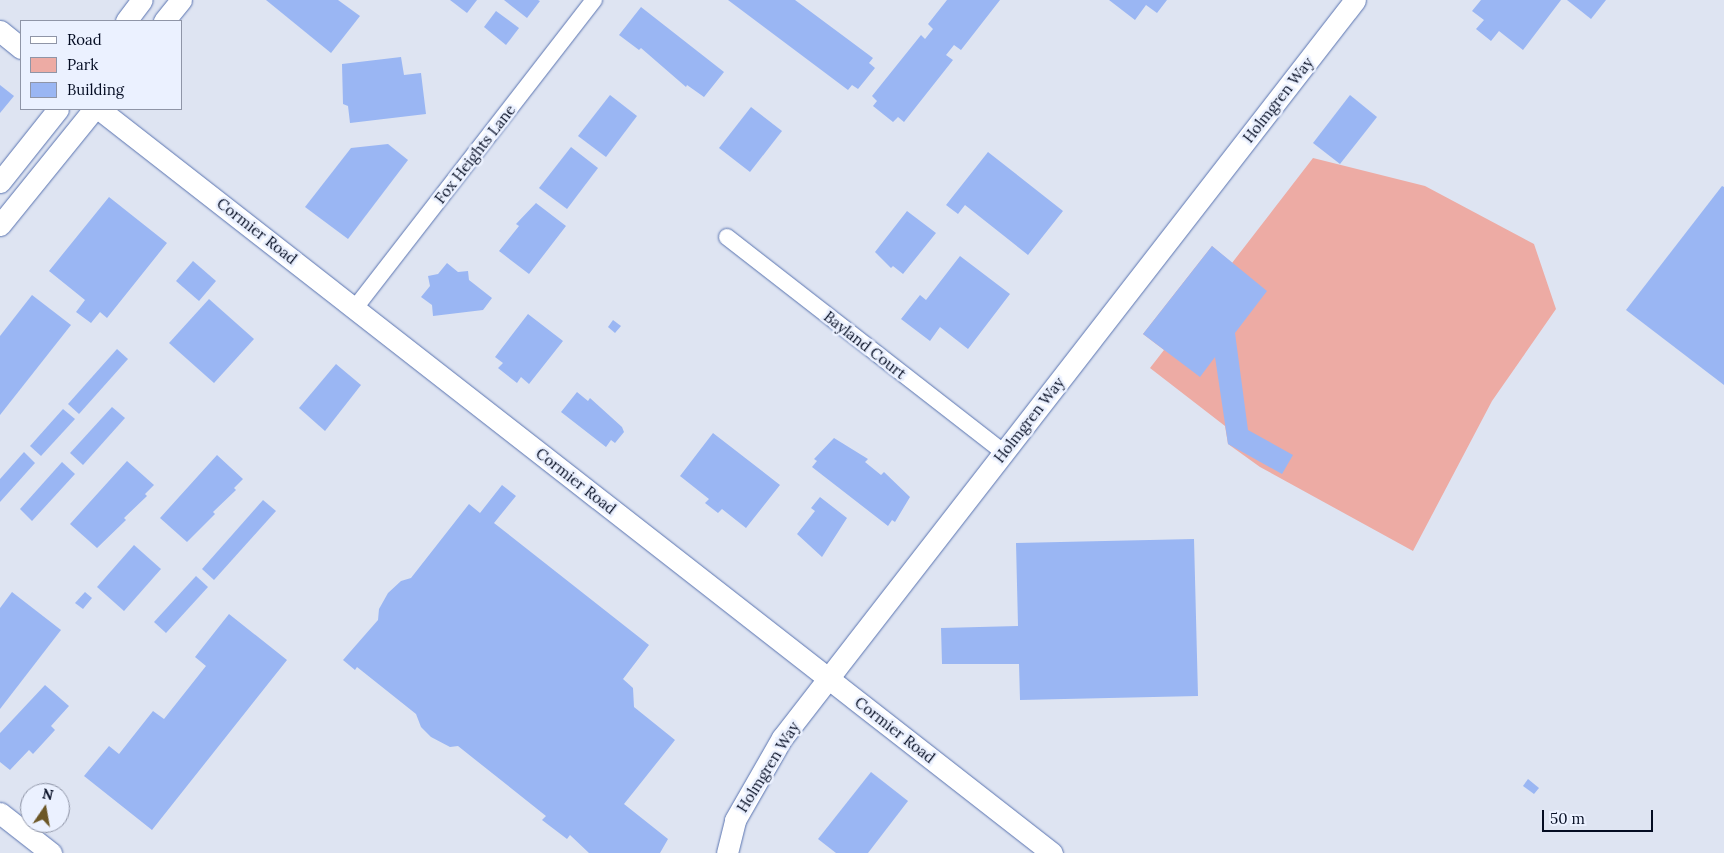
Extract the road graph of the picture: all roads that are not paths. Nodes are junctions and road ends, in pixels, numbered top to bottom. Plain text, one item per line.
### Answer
1 (142, 0) edge
2 (181, 0) edge
3 (594, 0) edge
4 (1355, 0) edge
5 (127, 20) edge
6 (165, 20) edge
7 (0, 31) edge
8 (20, 47) edge
9 (57, 110) edge
10 (93, 110) edge
11 (100, 110) edge
12 (0, 182) edge
13 (0, 225) edge
14 (727, 237) dead end
15 (355, 308) junction
16 (1004, 452) junction
17 (828, 678) junction
18 (0, 813) edge
19 (52, 853) edge
20 (727, 853) edge
21 (1052, 853) edge

1 - 5 street
2 - 6 street
3 - 15 street, Fox Heights Lane
4 - 16 street, Holmgren Way
7 - 8 street
9 - 12 street
10 - 13 street
11 - 15 street, Cormier Road
14 - 16 street, Bayland Court
15 - 17 street, Cormier Road
16 - 17 street, Holmgren Way
17 - 20 street, Holmgren Way
17 - 21 street, Cormier Road
18 - 19 street

